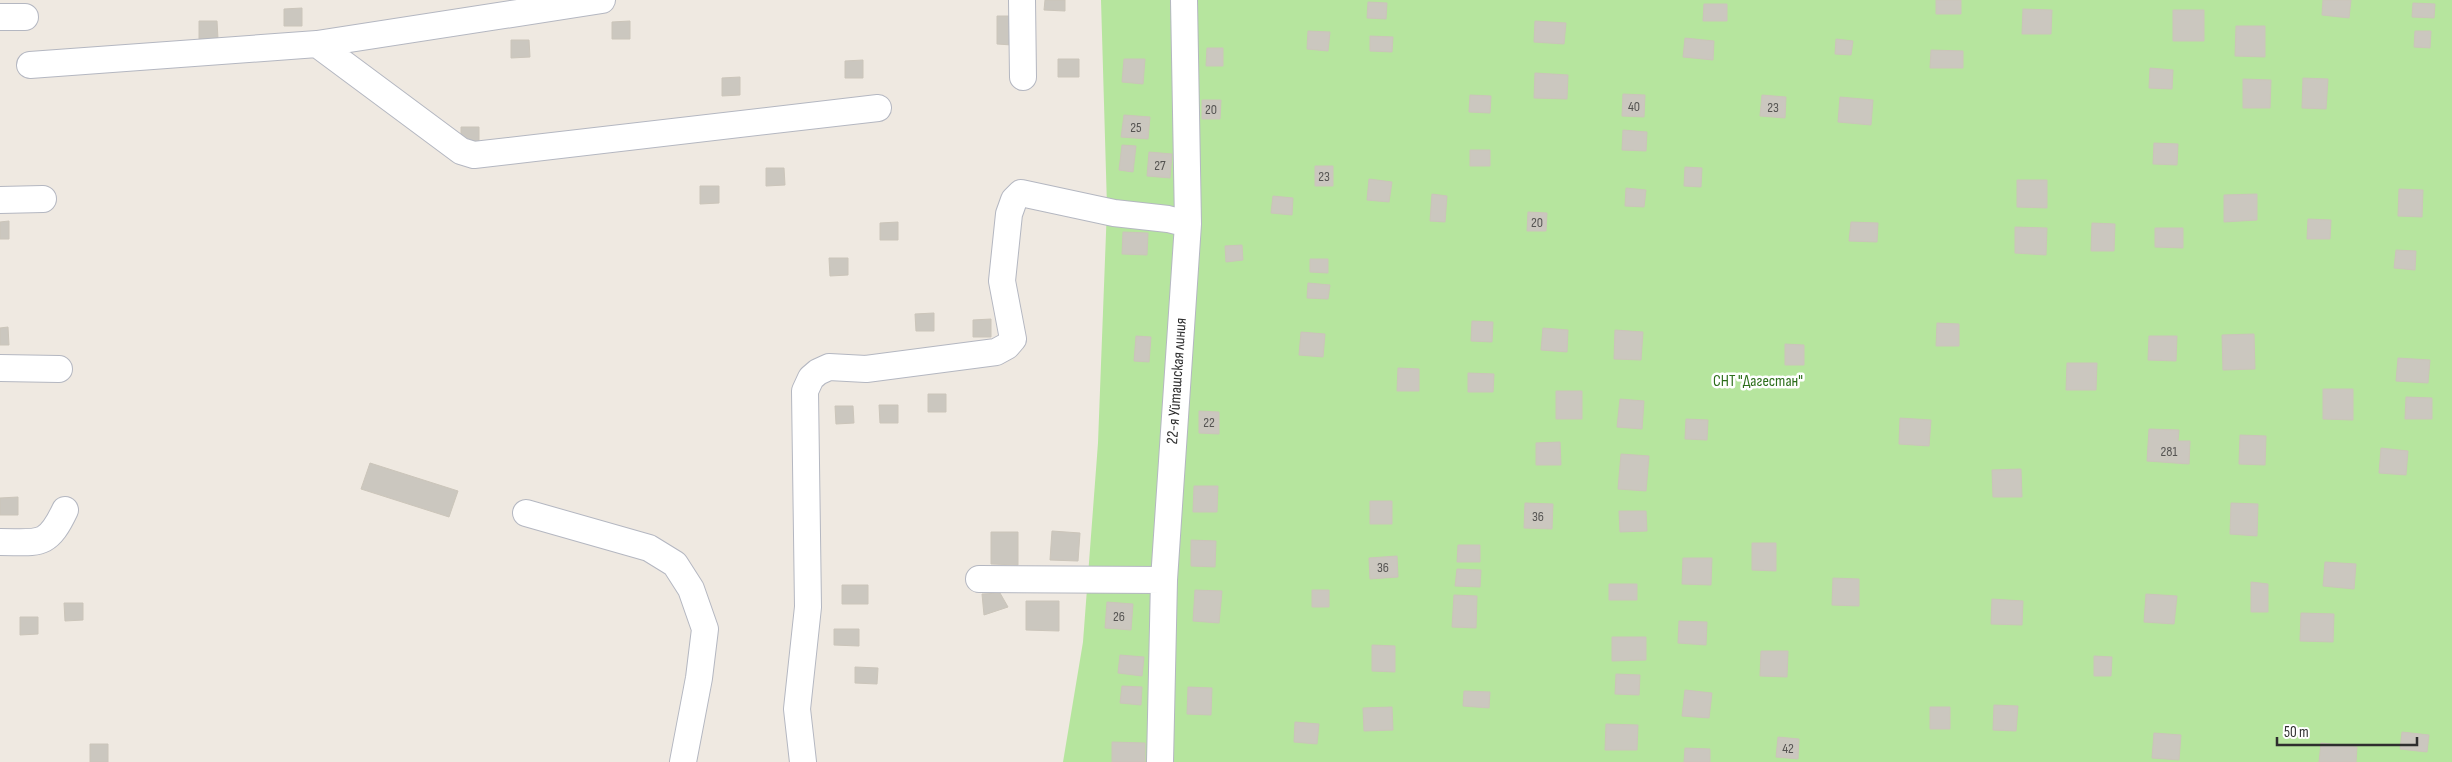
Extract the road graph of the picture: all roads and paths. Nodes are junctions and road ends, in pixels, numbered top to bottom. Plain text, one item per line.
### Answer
1 (602, 0) edge
2 (1022, 0) edge
3 (1184, 0) edge
4 (317, 44) junction
5 (30, 65) dead end
6 (1023, 77) dead end
7 (878, 108) dead end
8 (43, 199) dead end
9 (0, 200) edge
10 (1188, 224) junction
11 (0, 368) edge
12 (59, 369) dead end
13 (65, 510) dead end
14 (526, 513) dead end
15 (0, 542) edge
16 (979, 579) dead end
17 (1164, 580) junction
18 (683, 762) edge
19 (803, 762) edge
20 (1160, 762) edge

1 - 4 street
2 - 6 street
3 - 10 street, 22-я Уйташская линия
4 - 5 street
4 - 7 street
8 - 9 street
10 - 17 street, 22-я Уйташская линия
10 - 19 street
11 - 12 street
13 - 15 street
14 - 18 street
16 - 17 street
17 - 20 street, 22-я Уйташская линия

